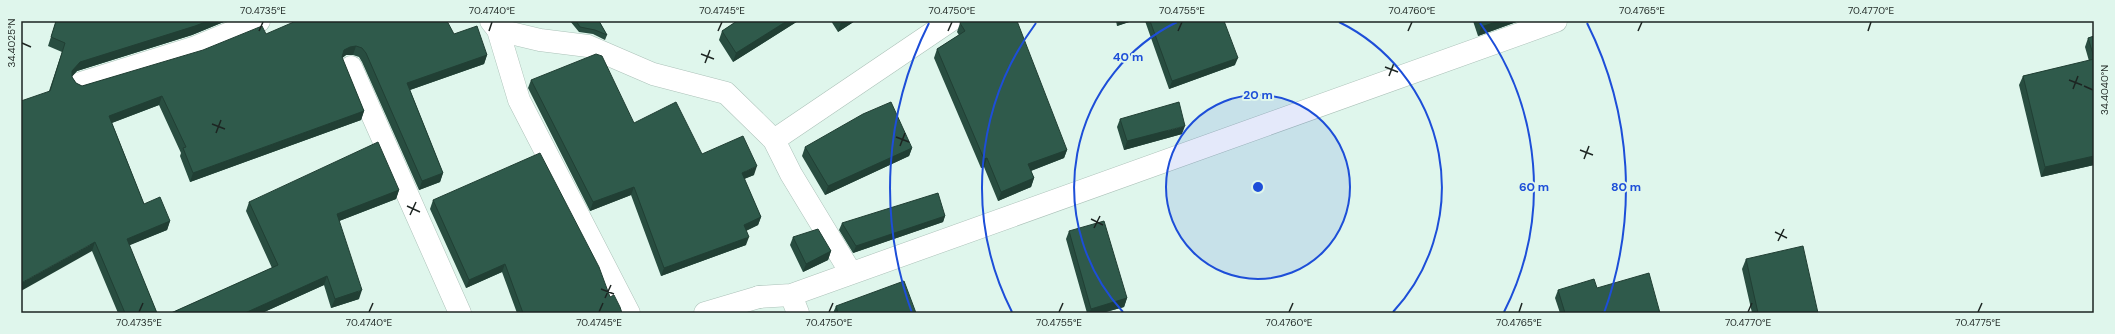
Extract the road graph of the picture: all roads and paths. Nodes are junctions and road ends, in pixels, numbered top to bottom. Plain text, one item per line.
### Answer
1 (259, 21) edge
2 (950, 21) edge
3 (1556, 21) edge
4 (494, 25) edge
5 (351, 67) dead end
6 (80, 83) edge
7 (774, 140) junction
8 (851, 273) junction
9 (795, 304) edge
10 (460, 313) edge
11 (629, 313) edge
12 (706, 313) edge

1 - 6 street
2 - 7 street
3 - 8 street
4 - 7 street
4 - 11 street
5 - 10 street
7 - 8 street
8 - 9 street
9 - 12 street

